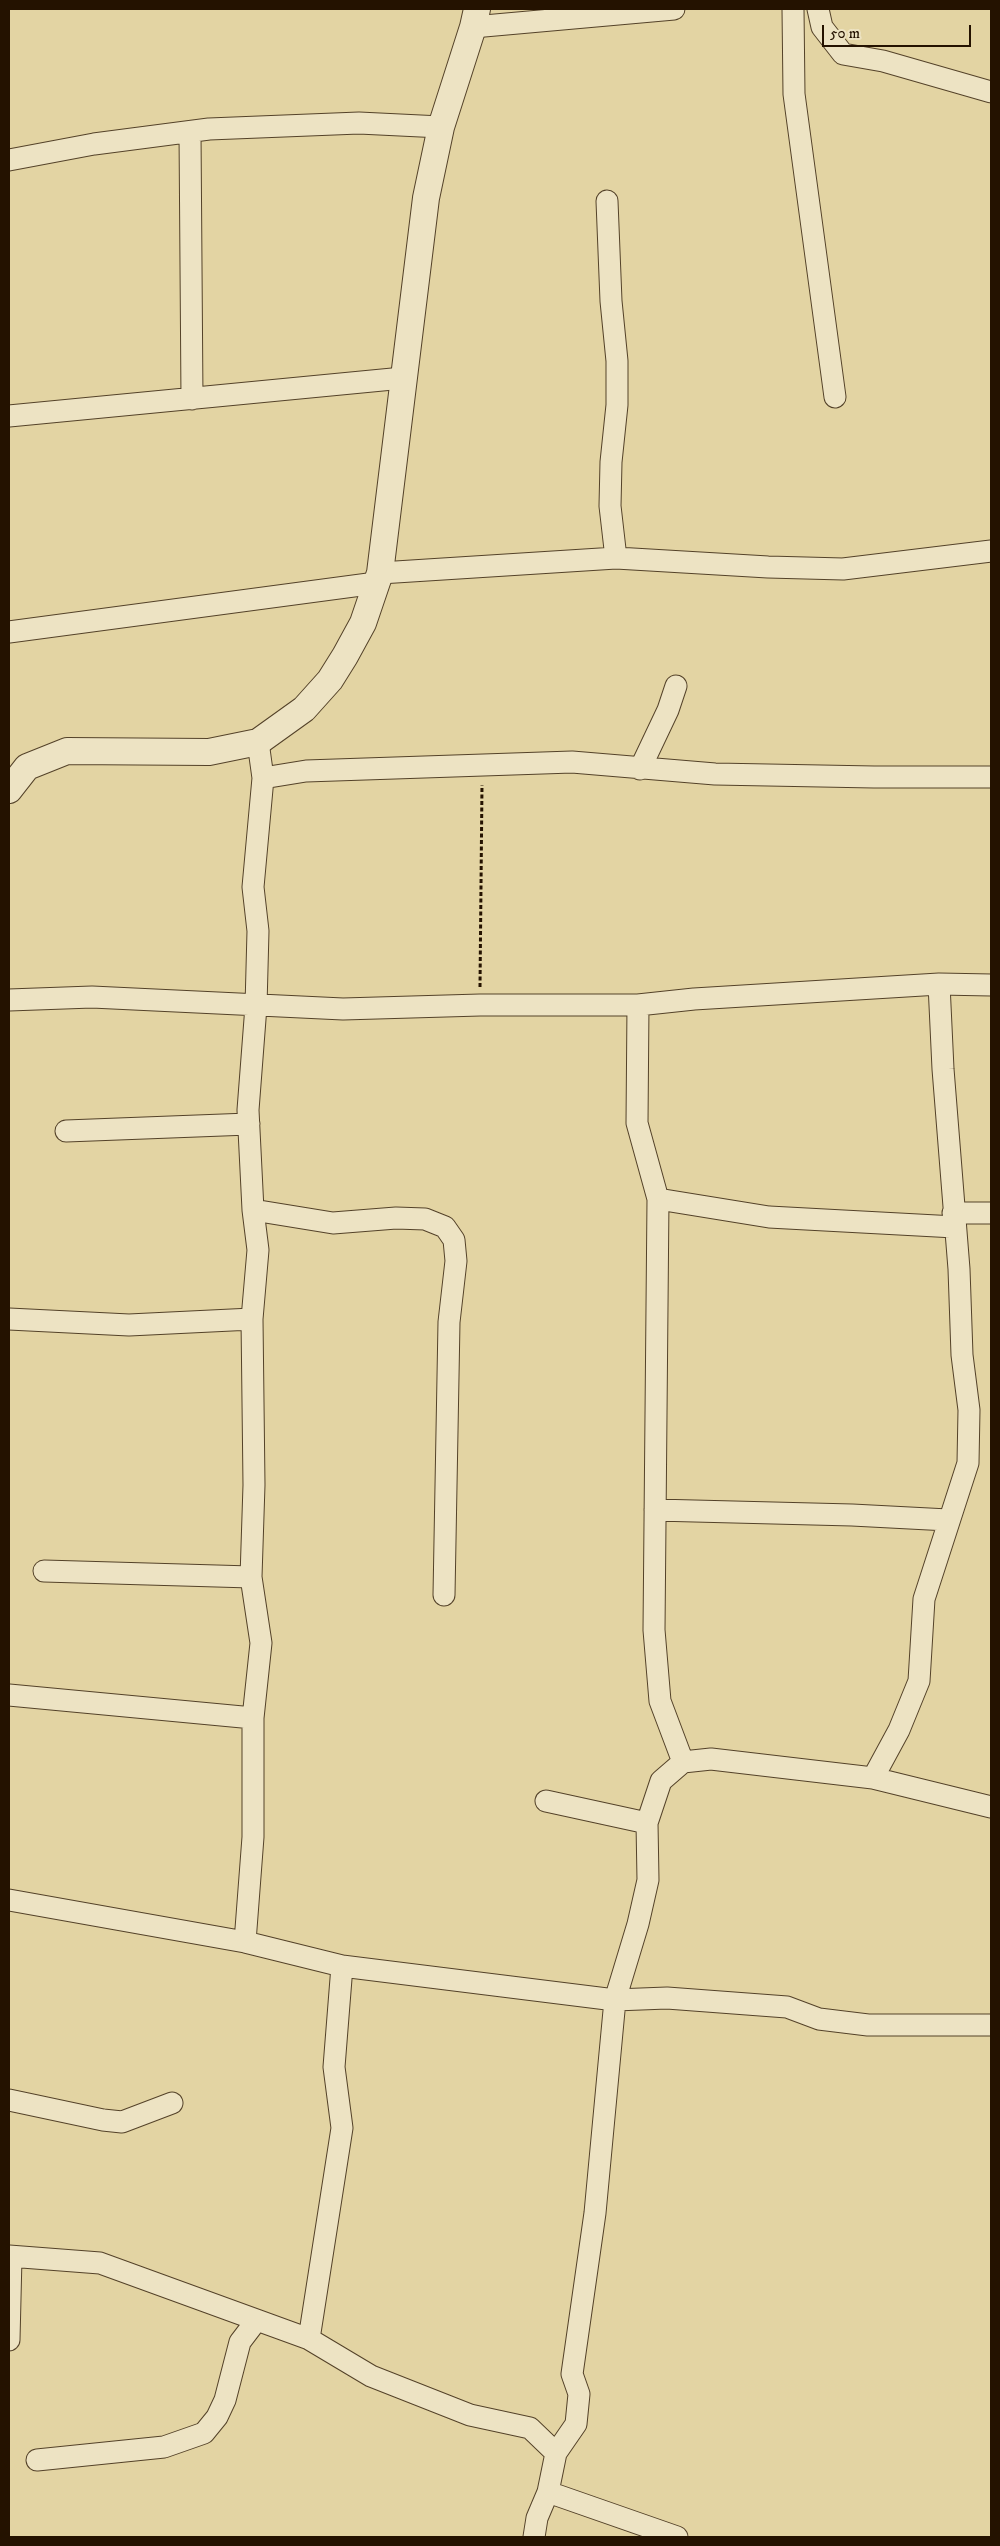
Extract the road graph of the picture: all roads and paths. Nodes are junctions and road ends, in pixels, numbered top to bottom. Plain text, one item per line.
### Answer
1 (674, 9) edge
2 (793, 9) edge
3 (818, 9) edge
4 (475, 18) edge
5 (991, 92) edge
6 (441, 127) junction
7 (190, 132) junction
8 (9, 160) edge
9 (607, 201) dead end
10 (403, 378) junction
11 (834, 397) dead end
12 (192, 398) junction
13 (9, 416) edge
14 (991, 551) edge
15 (616, 558) junction
16 (378, 578) junction
17 (9, 632) edge
18 (676, 686) dead end
19 (258, 742) junction
20 (482, 765) junction
21 (640, 769) junction
22 (991, 776) edge
23 (263, 778) junction
24 (9, 790) edge
25 (939, 984) junction
26 (991, 985) edge
27 (9, 1000) edge
28 (480, 1005) junction
29 (638, 1005) junction
30 (256, 1006) junction
31 (249, 1124) junction
32 (66, 1131) dead end
33 (658, 1199) junction
34 (253, 1210) junction
35 (991, 1213) edge
36 (954, 1220) junction
37 (9, 1319) edge
38 (252, 1319) junction
39 (656, 1510) junction
40 (948, 1520) junction
41 (44, 1572) dead end
42 (251, 1577) junction
43 (444, 1595) dead end
44 (9, 1695) edge
45 (253, 1718) junction
46 (683, 1762) junction
47 (872, 1778) junction
48 (546, 1801) dead end
49 (991, 1807) edge
50 (647, 1823) junction
51 (9, 1900) edge
52 (245, 1942) junction
53 (342, 1966) junction
54 (615, 2000) junction
55 (991, 2025) edge
56 (9, 2100) edge
57 (172, 2103) dead end
58 (10, 2257) edge
59 (256, 2321) junction
60 (309, 2339) junction
61 (9, 2340) edge
62 (556, 2453) junction
63 (37, 2460) dead end
64 (548, 2492) junction
65 (534, 2537) edge
66 (677, 2537) edge

1 - 4 street
2 - 11 street
3 - 5 street
4 - 6 street
6 - 7 street
6 - 10 street
7 - 8 street
7 - 12 street
9 - 15 street
10 - 12 street
10 - 16 street
12 - 13 street
14 - 15 street
15 - 16 street
16 - 17 street
16 - 19 street
18 - 21 street
19 - 23 street
19 - 24 street
20 - 21 street
20 - 23 street
20 - 28 path
21 - 22 street
23 - 30 street
25 - 26 street
25 - 29 street
25 - 36 street
27 - 30 street
28 - 29 street
28 - 30 street
29 - 33 street
30 - 31 street
31 - 32 street
31 - 34 street
33 - 36 street
33 - 39 street
34 - 38 street
34 - 43 street
35 - 36 street
36 - 40 street
37 - 38 street
38 - 42 street
39 - 40 street
39 - 46 street
40 - 47 street
41 - 42 street
42 - 45 street
44 - 45 street
45 - 52 street
46 - 47 street
46 - 50 street
47 - 49 street
48 - 50 street
50 - 54 street
51 - 52 street
52 - 53 street
53 - 54 street
53 - 60 street
54 - 55 street
54 - 62 street
56 - 57 street
58 - 59 street
58 - 61 street
59 - 60 street
59 - 63 street
60 - 62 street
62 - 64 street
64 - 65 street
64 - 66 street

